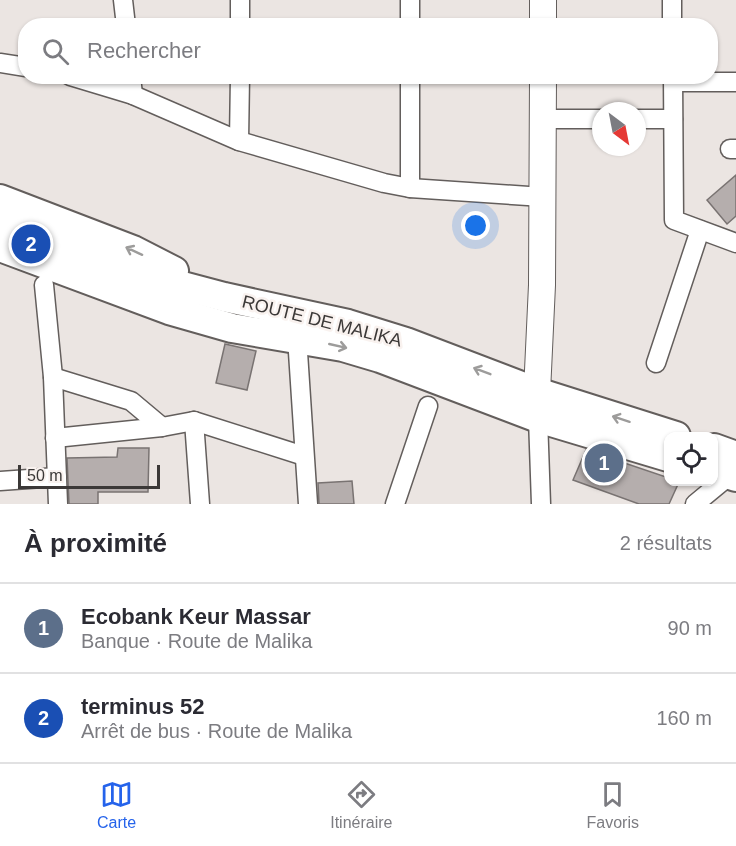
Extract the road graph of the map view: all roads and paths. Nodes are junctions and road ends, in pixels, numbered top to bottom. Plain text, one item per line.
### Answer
1 (123, 0) edge
2 (240, 0) edge
3 (410, 0) edge
4 (543, 0) edge
5 (672, 0) edge
6 (125, 18) edge
7 (240, 18) edge
8 (410, 18) edge
9 (543, 18) edge
10 (672, 18) edge
11 (0, 63) edge
12 (18, 66) edge
13 (718, 81) edge
14 (736, 82) edge
15 (240, 84) edge
16 (410, 84) edge
17 (543, 84) edge
18 (673, 84) edge
19 (132, 86) edge
20 (544, 119) junction
21 (592, 119) edge
22 (646, 119) edge
23 (673, 119) junction
24 (239, 141) junction
25 (410, 188) junction
26 (543, 197) junction
27 (0, 199) edge
28 (0, 222) edge
29 (700, 230) junction
30 (736, 243) edge
31 (0, 247) edge
32 (0, 268) edge
33 (122, 282) junction
34 (44, 285) junction
35 (224, 297) junction
36 (232, 328) junction
37 (297, 338) junction
38 (656, 363) dead end
39 (53, 377) junction
40 (537, 405) junction
41 (428, 406) dead end
42 (194, 421) junction
43 (162, 427) junction
44 (664, 433) edge
45 (55, 438) junction
46 (718, 454) edge
47 (664, 455) edge
48 (304, 456) junction
49 (729, 469) edge
50 (57, 477) junction
51 (0, 481) edge
52 (58, 504) edge
53 (200, 504) edge
54 (308, 504) edge
55 (395, 504) edge
56 (541, 504) edge
57 (695, 504) edge

1 - 6 street
2 - 7 street
3 - 8 street
4 - 9 street
5 - 10 street
11 - 12 street
13 - 14 street
15 - 24 street
16 - 25 street
17 - 20 street
18 - 23 street
19 - 24 street
20 - 21 street
20 - 26 street
22 - 23 street
23 - 29 street
24 - 25 street
25 - 26 street
26 - 40 street
35 -> 27 main road
28 - 33 main road, ROUTE DE MALIKA
29 - 30 street
29 - 38 street
31 - 33 main road, ROUTE DE MALIKA
32 - 34 main road
33 - 35 main road, ROUTE DE MALIKA
33 - 36 main road, ROUTE DE MALIKA
34 - 36 main road
34 - 39 street
40 -> 35 main road, ROUTE DE MALIKA
36 - 37 main road, ROUTE DE MALIKA
37 -> 40 main road, ROUTE DE MALIKA
37 - 48 street
39 - 43 street
39 - 45 street
44 -> 40 main road, ROUTE DE MALIKA
40 - 47 main road, ROUTE DE MALIKA
40 - 56 street
41 - 55 street
42 - 43 street
42 - 48 street
42 - 53 street
43 - 45 street
45 - 50 street
46 - 49 main road
48 - 54 street
49 - 57 street
50 - 51 street
50 - 52 street

